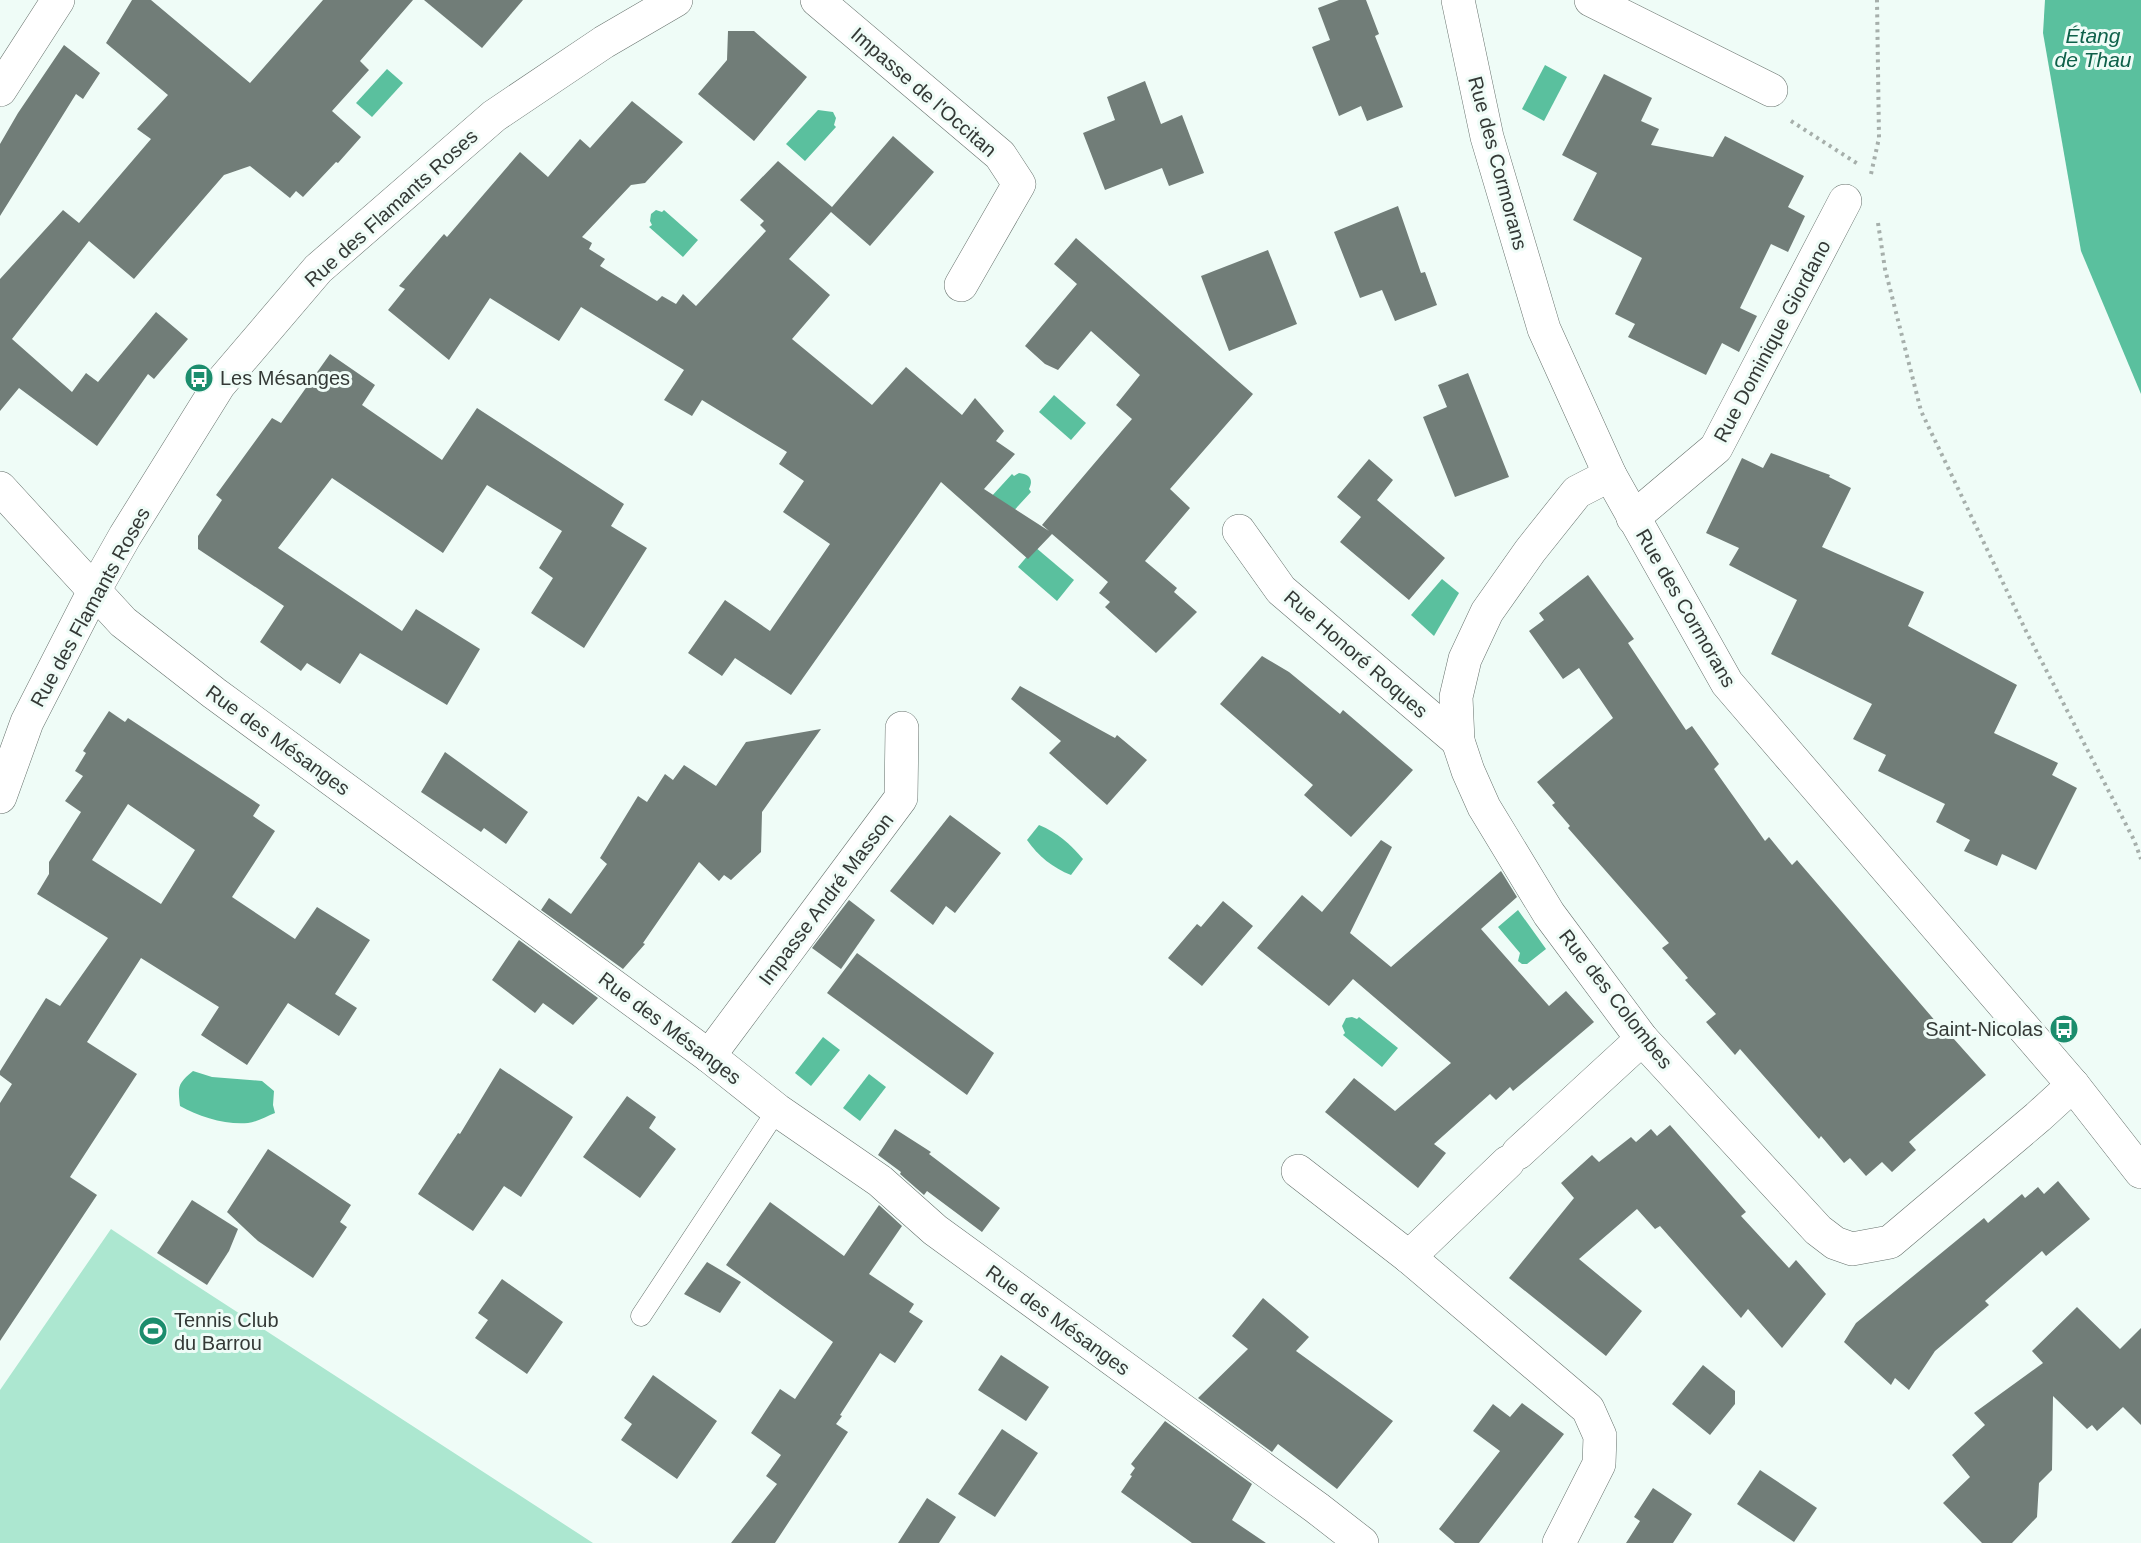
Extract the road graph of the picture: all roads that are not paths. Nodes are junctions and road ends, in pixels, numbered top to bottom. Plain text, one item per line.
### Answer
1 (58, 0) edge
2 (676, 0) edge
3 (817, 0) edge
4 (1458, 0) edge
5 (1591, 0) edge
6 (0, 90) edge
7 (1772, 90) road end
8 (1845, 201) dead end
9 (961, 285) dead end
10 (1610, 475) junction
11 (0, 488) edge
12 (1633, 518) junction
13 (1239, 531) dead end
14 (94, 589) junction
15 (902, 728) dead end
16 (1458, 741) junction
17 (0, 797) edge
18 (1642, 1039) junction
19 (709, 1056) junction
20 (2073, 1085) junction
21 (777, 1110) junction
22 (1298, 1171) dead end
23 (2141, 1172) edge
24 (1409, 1257) junction
25 (641, 1316) dead end
26 (1362, 1543) edge
27 (1558, 1543) edge

1 - 6 street
2 - 14 street, Rue des Flamants Roses
3 - 9 street, Impasse de l'Occitan
4 - 10 street, Rue des Cormorans
5 - 7 street
8 - 12 street, Rue Dominique Giordano
10 - 12 street, Rue des Cormorans
10 - 16 street, Rue des Colombes
11 - 14 street, Rue des Mésanges
12 - 20 street, Rue des Cormorans
13 - 16 street, Rue Honoré Roques
14 - 17 street, Rue des Flamants Roses
14 - 19 street, Rue des Mésanges
15 - 19 street, Impasse André Masson
16 - 18 street, Rue des Colombes
18 - 20 street, Rue des Colombes
18 - 24 street
19 - 21 street, Rue des Mésanges
20 - 23 street, Rue des Cormorans
21 - 25 lane
21 - 26 street, Rue des Mésanges
22 - 24 street
24 - 27 street

